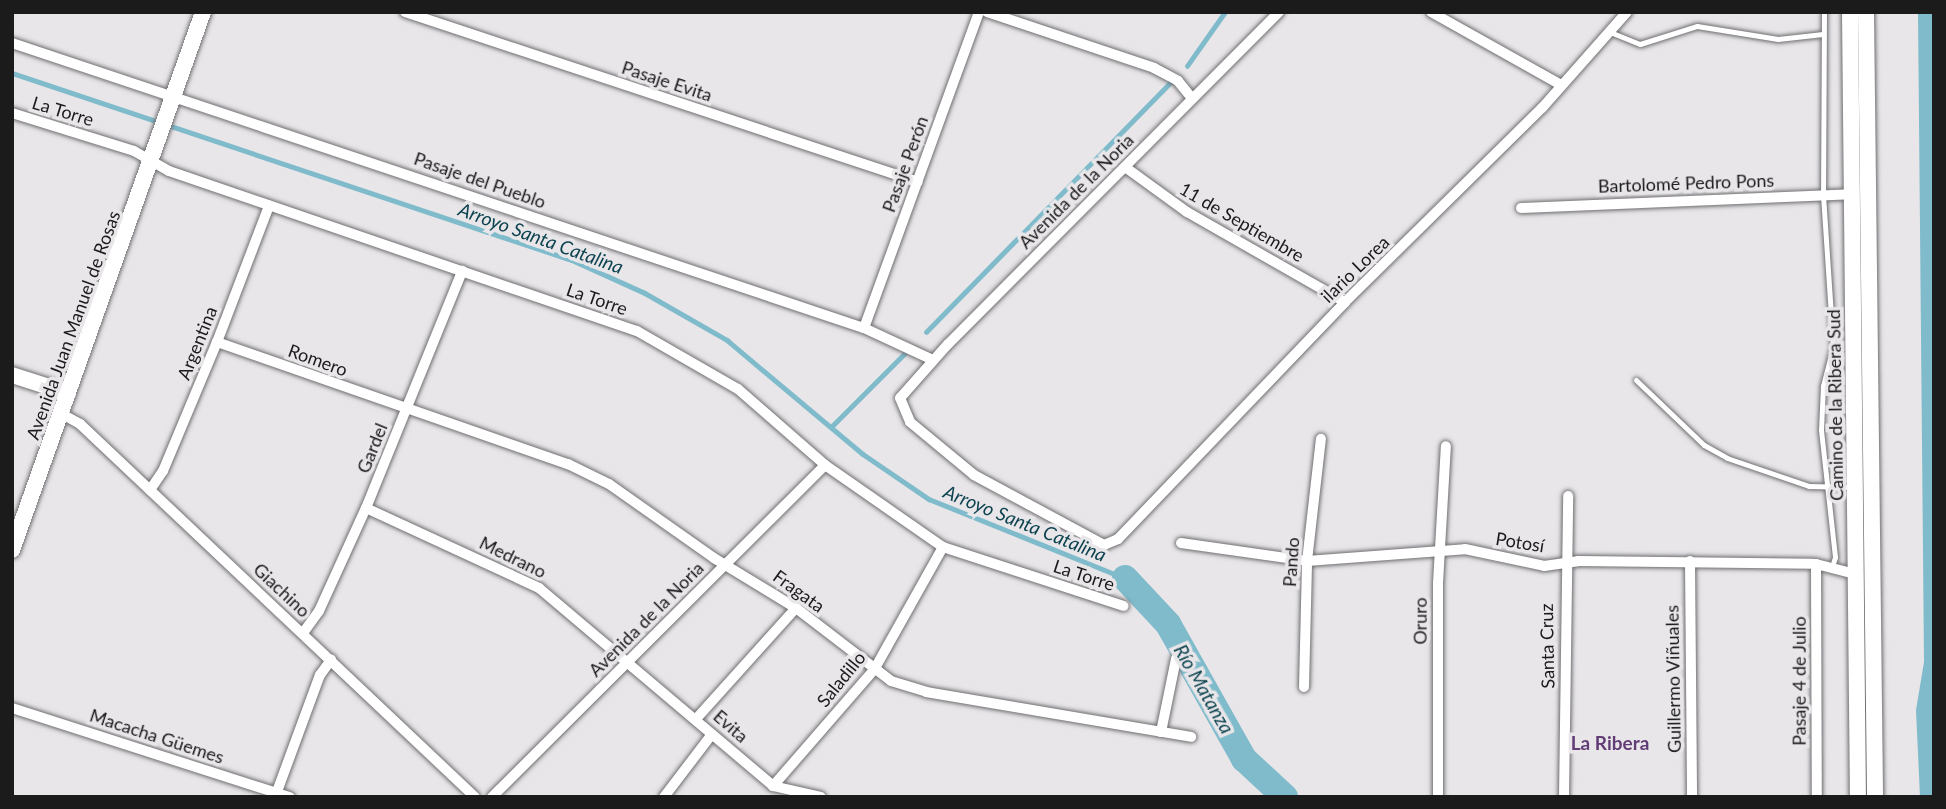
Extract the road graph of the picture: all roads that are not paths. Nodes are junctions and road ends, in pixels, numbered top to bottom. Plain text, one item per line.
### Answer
1 (203, 12) edge
2 (405, 12) edge
3 (979, 12) edge
4 (987, 12) edge
5 (1279, 12) edge
6 (1431, 12) edge
7 (1627, 12) edge
8 (1824, 12) edge
9 (1850, 12) edge
10 (1866, 12) edge
11 (1609, 32) junction
12 (1823, 34) junction
13 (12, 43) edge
14 (1561, 85) junction
15 (1192, 98) junction
16 (171, 103) junction
17 (12, 113) edge
18 (154, 157) junction
19 (1125, 167) junction
20 (918, 182) junction
21 (1852, 194) junction
22 (1823, 195) junction
23 (269, 206) junction
24 (1521, 208) dead end
25 (462, 271) junction
26 (1345, 302) junction
27 (864, 328) junction
28 (217, 342) junction
29 (933, 359) junction
30 (12, 375) edge
31 (1636, 380) dead end
32 (68, 393) junction
33 (900, 398) joint
34 (406, 411) junction
35 (62, 414) junction
36 (1321, 439) dead end
37 (1446, 446) dead end
38 (825, 465) junction
39 (1825, 487) junction
40 (1855, 487) junction
41 (150, 489) junction
42 (1567, 496) dead end
43 (366, 508) junction
44 (1181, 543) dead end
45 (943, 547) junction
46 (12, 550) edge
47 (1439, 552) junction
48 (1307, 561) junction
49 (1690, 561) junction
50 (1564, 563) junction
51 (725, 564) junction
52 (1816, 565) junction
53 (1832, 567) junction
54 (1855, 574) junction
55 (1124, 606) dead end
56 (796, 608) junction
57 (303, 633) junction
58 (1176, 659) dead end
59 (331, 660) junction
60 (627, 663) junction
61 (874, 670) junction
62 (1304, 687) dead end
63 (12, 708) edge
64 (696, 719) junction
65 (1161, 732) junction
66 (712, 734) junction
67 (1191, 737) dead end
68 (773, 786) junction
69 (276, 794) edge
70 (290, 797) edge
71 (475, 797) edge
72 (492, 797) edge
73 (664, 797) edge
74 (821, 797) edge
75 (1438, 797) edge
76 (1564, 797) edge
77 (1692, 797) edge
78 (1817, 797) edge
79 (1858, 797) edge
80 (1875, 797) edge

1 - 16 main road, Avenida Juan Manuel de Rosas
2 - 20 street, Pasaje Evita
3 - 20 street, Pasaje Perón
4 - 15 street
5 - 15 street, Avenida de la Noria
6 - 14 street
7 - 11 street, ilario Lorea
8 - 12 lane
9 - 21 main road, Camino de la Ribera Sud
10 - 80 main road, Camino de la Ribera Sud
11 - 12 lane
11 - 14 street, ilario Lorea
12 - 22 lane
13 - 16 street, Pasaje del Pueblo
14 - 26 street, ilario Lorea
15 - 19 street, Avenida de la Noria
16 - 18 main road, Avenida Juan Manuel de Rosas
16 - 27 street, Pasaje del Pueblo
17 - 18 street, La Torre
18 - 23 street, La Torre
18 - 32 main road, Avenida Juan Manuel de Rosas
19 - 26 street, 11 de Septiembre
19 - 29 street, Avenida de la Noria
20 - 27 street, Pasaje Perón
21 - 22 street, Bartolomé Pedro Pons
21 - 40 main road, Camino de la Ribera Sud
22 - 24 street, Bartolomé Pedro Pons
22 - 39 lane
23 - 25 street, La Torre
23 - 28 street, Argentina
25 - 34 street, Gardel
25 - 38 street, La Torre
26 - 33 street, ilario Lorea
27 - 29 street, Pasaje del Pueblo
28 - 34 street, Romero
28 - 41 street, Argentina
29 - 33 street, Avenida de la Noria
30 - 32 main road
31 - 39 lane
32 - 35 main road, Avenida Juan Manuel de Rosas
34 - 43 street, Gardel
34 - 51 street, Fragata
35 - 41 street, Giachino
35 - 46 main road, Avenida Juan Manuel de Rosas
36 - 48 street, Pando
37 - 47 street, Oruro
38 - 45 street, La Torre
38 - 51 street, Avenida de la Noria
39 - 40 lane
39 - 53 lane
40 - 54 main road, Camino de la Ribera Sud
41 - 57 street, Giachino
42 - 50 street, Santa Cruz
43 - 57 street, Gardel
43 - 60 street, Medrano
44 - 48 street, Potosí
45 - 55 street, La Torre
45 - 61 street, Saladillo
47 - 48 street, Potosí
47 - 50 street, Potosí
47 - 75 street, Oruro
48 - 62 street, Pando
49 - 50 street, Potosí
49 - 52 street, Potosí
49 - 77 street, Guillermo Viñuales
50 - 76 street, Santa Cruz
51 - 56 street, Fragata
51 - 60 street, Avenida de la Noria
52 - 53 street, Potosí
52 - 78 street, Pasaje 4 de Julio
53 - 54 street, Potosí
54 - 79 main road, Camino de la Ribera Sud
56 - 61 street, Fragata
56 - 64 street
57 - 59 street, Giachino
58 - 65 street
59 - 69 street
59 - 71 street, Giachino
60 - 64 street, Evita
60 - 72 street, Avenida de la Noria
61 - 65 street, Fragata
61 - 68 street, Saladillo
63 - 69 street, Macacha Güemes
64 - 66 street, Evita
65 - 67 street, Fragata
66 - 68 street, Evita
66 - 73 street
68 - 74 street, Evita
69 - 70 street, Macacha Güemes

